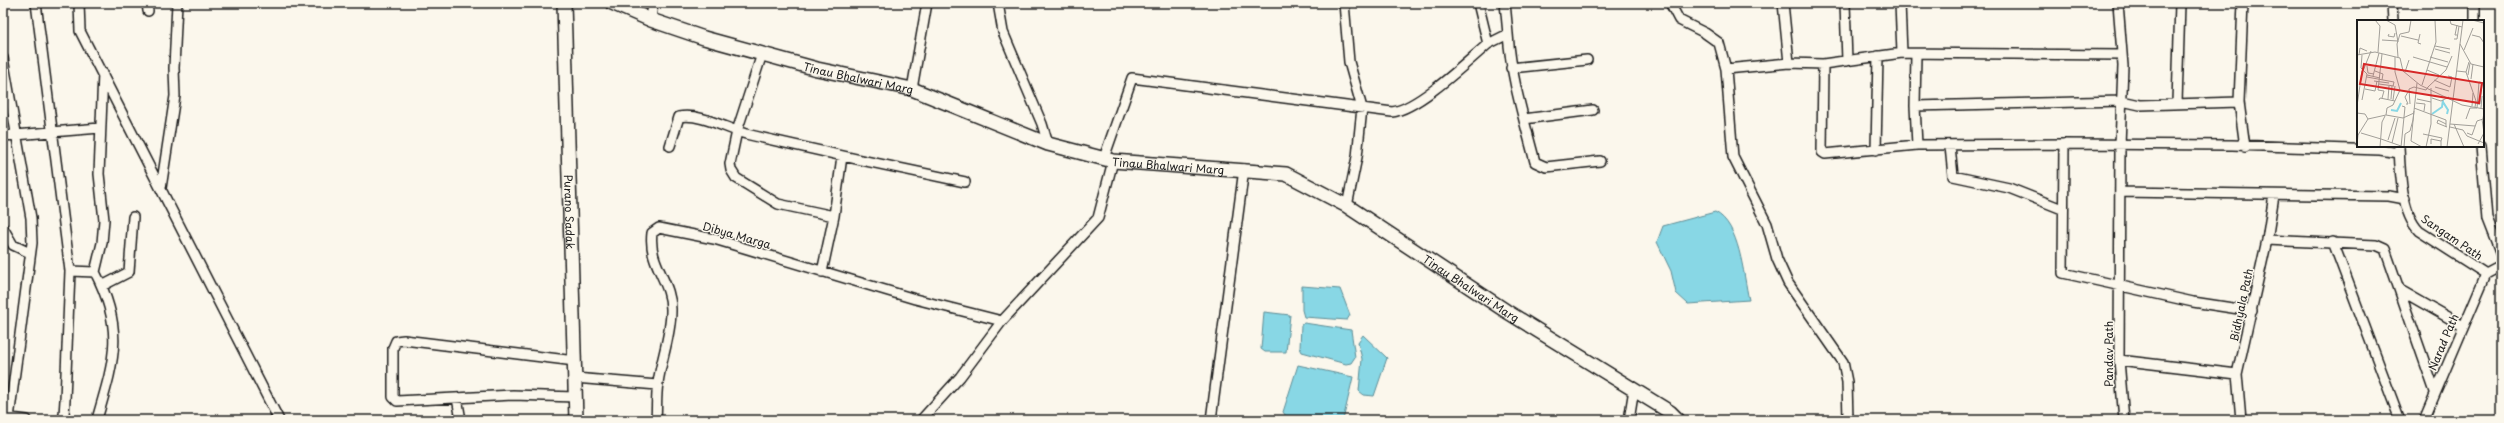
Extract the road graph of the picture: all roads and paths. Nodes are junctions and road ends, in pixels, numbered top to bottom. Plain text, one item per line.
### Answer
1 (36, 3) edge
2 (79, 3) edge
3 (177, 3) edge
4 (564, 3) edge
5 (612, 3) edge
6 (653, 3) edge
7 (927, 3) edge
8 (998, 3) edge
9 (1344, 3) edge
10 (1478, 3) edge
11 (1506, 3) edge
12 (1670, 3) edge
13 (1782, 3) edge
14 (1845, 3) edge
15 (1900, 3) edge
16 (2118, 3) edge
17 (2180, 3) edge
18 (2243, 3) edge
19 (2392, 3) edge
20 (2475, 3) edge
21 (651, 20) junction
22 (2393, 20) edge
23 (2475, 20) edge
24 (1508, 34) junction
25 (1488, 44) junction
26 (1902, 52) junction
27 (762, 54) junction
28 (1916, 54) junction
29 (2122, 55) junction
30 (1878, 56) junction
31 (3, 58) edge
32 (1587, 60) dead end
33 (1847, 61) junction
34 (1789, 63) junction
35 (1823, 64) junction
36 (1511, 68) junction
37 (1726, 68) junction
38 (103, 72) junction
39 (912, 89) junction
40 (2122, 101) junction
41 (2239, 102) junction
42 (2177, 103) junction
43 (1915, 106) junction
44 (1362, 108) junction
45 (1593, 110) dead end
46 (1524, 119) junction
47 (100, 128) junction
48 (737, 131) junction
49 (54, 132) junction
50 (3, 136) edge
51 (17, 136) junction
52 (1048, 144) junction
53 (2064, 144) junction
54 (1917, 145) junction
55 (2120, 145) junction
56 (670, 146) dead end
57 (1950, 146) junction
58 (2245, 147) junction
59 (2481, 147) edge
60 (2399, 149) edge
61 (1876, 150) junction
62 (842, 156) junction
63 (1109, 159) junction
64 (1600, 161) dead end
65 (1244, 169) junction
66 (965, 182) dead end
67 (161, 188) junction
68 (2120, 192) junction
69 (2274, 195) junction
70 (2405, 199) junction
71 (1347, 206) junction
72 (2062, 209) junction
73 (834, 216) junction
74 (133, 217) dead end
75 (3, 228) edge
76 (2267, 240) junction
77 (2333, 242) junction
78 (30, 253) junction
79 (2501, 255) edge
80 (2501, 266) edge
81 (70, 271) junction
82 (95, 272) junction
83 (822, 272) junction
84 (2486, 274) junction
85 (102, 286) junction
86 (2121, 287) junction
87 (2400, 290) junction
88 (2252, 311) junction
89 (1002, 321) junction
90 (2462, 326) junction
91 (2119, 360) junction
92 (575, 361) junction
93 (2237, 374) junction
94 (575, 378) junction
95 (657, 385) junction
96 (1634, 389) junction
97 (2435, 392) junction
98 (575, 397) junction
99 (457, 398) junction
100 (6, 417) edge
101 (27, 420) edge
102 (62, 420) edge
103 (97, 420) edge
104 (279, 420) edge
105 (461, 420) edge
106 (576, 420) edge
107 (656, 420) edge
108 (921, 420) edge
109 (1211, 420) edge
110 (1629, 420) edge
111 (1678, 420) edge
112 (1848, 420) edge
113 (2124, 420) edge
114 (2241, 420) edge
115 (2400, 420) edge
116 (2424, 420) edge

1 - 49 street
2 - 38 street
3 - 67 street
4 - 92 street, Purano Sadak
5 - 21 street, Tinau Bhalwari Marg
6 - 21 street
7 - 39 street
8 - 52 street
9 - 44 street
10 - 25 street
11 - 24 street
12 - 37 street
13 - 34 street
14 - 33 street
15 - 26 street
16 - 29 street, Pandav Path
17 - 42 street
18 - 41 street
19 - 22 street
20 - 23 street
21 - 27 street, Tinau Bhalwari Marg
24 - 25 street
24 - 36 street
25 - 44 street
26 - 28 street
26 - 30 street
27 - 39 street, Tinau Bhalwari Marg
27 - 48 street
28 - 29 street
28 - 43 street
29 - 40 street, Pandav Path
30 - 33 street
30 - 61 street
31 - 51 street
32 - 36 street
33 - 35 street
34 - 35 street
34 - 37 street
35 - 61 street
36 - 46 street
37 - 112 street
38 - 47 street
38 - 67 street
39 - 52 street, Tinau Bhalwari Marg
40 - 42 street
40 - 43 street
40 - 55 street, Pandav Path
41 - 42 street
41 - 58 street
43 - 54 street
44 - 63 street
44 - 71 street
45 - 46 street
46 - 64 street
47 - 49 street
47 - 82 street
48 - 56 street
48 - 62 street
48 - 73 street
49 - 51 street
49 - 81 street
50 - 51 street
51 - 78 street
52 - 63 street, Tinau Bhalwari Marg
53 - 55 street
53 - 57 street
53 - 72 street
54 - 57 street
54 - 61 street
55 - 58 street
55 - 68 street, Pandav Path
57 - 72 street
58 - 60 street
59 - 79 street
60 - 70 street, Sangam Path
62 - 66 street
62 - 73 street
63 - 65 street, Tinau Bhalwari Marg
63 - 89 street
65 - 71 street, Tinau Bhalwari Marg
65 - 109 street
67 - 104 street
68 - 69 street
68 - 86 street, Pandav Path
69 - 70 street
69 - 76 street, Bidhyala Path
70 - 84 street, Sangam Path
71 - 96 street, Tinau Bhalwari Marg
72 - 86 street
73 - 83 street
74 - 85 street
75 - 78 street
76 - 77 street
76 - 88 street, Bidhyala Path
77 - 87 street
77 - 115 street
78 - 100 street
80 - 84 street, Sangam Path
81 - 82 street
81 - 102 street
82 - 85 street
83 - 89 street, Dibya Marga
83 - 95 street, Dibya Marga
84 - 90 street, Narad Path
85 - 103 street
86 - 88 street
86 - 91 street, Pandav Path
87 - 90 street
87 - 97 street
88 - 93 street, Bidhyala Path
89 - 108 street
90 - 97 street, Narad Path
91 - 93 street
91 - 113 street, Pandav Path
92 - 94 street, Purano Sadak
92 - 99 street
93 - 114 street, Bidhyala Path
94 - 95 street
94 - 98 street, Purano Sadak
95 - 107 street, Dibya Marga
96 - 110 street
96 - 111 street, Tinau Bhalwari Marg
97 - 116 street, Narad Path
98 - 99 street
98 - 106 street, Purano Sadak
99 - 105 street
100 - 101 street

